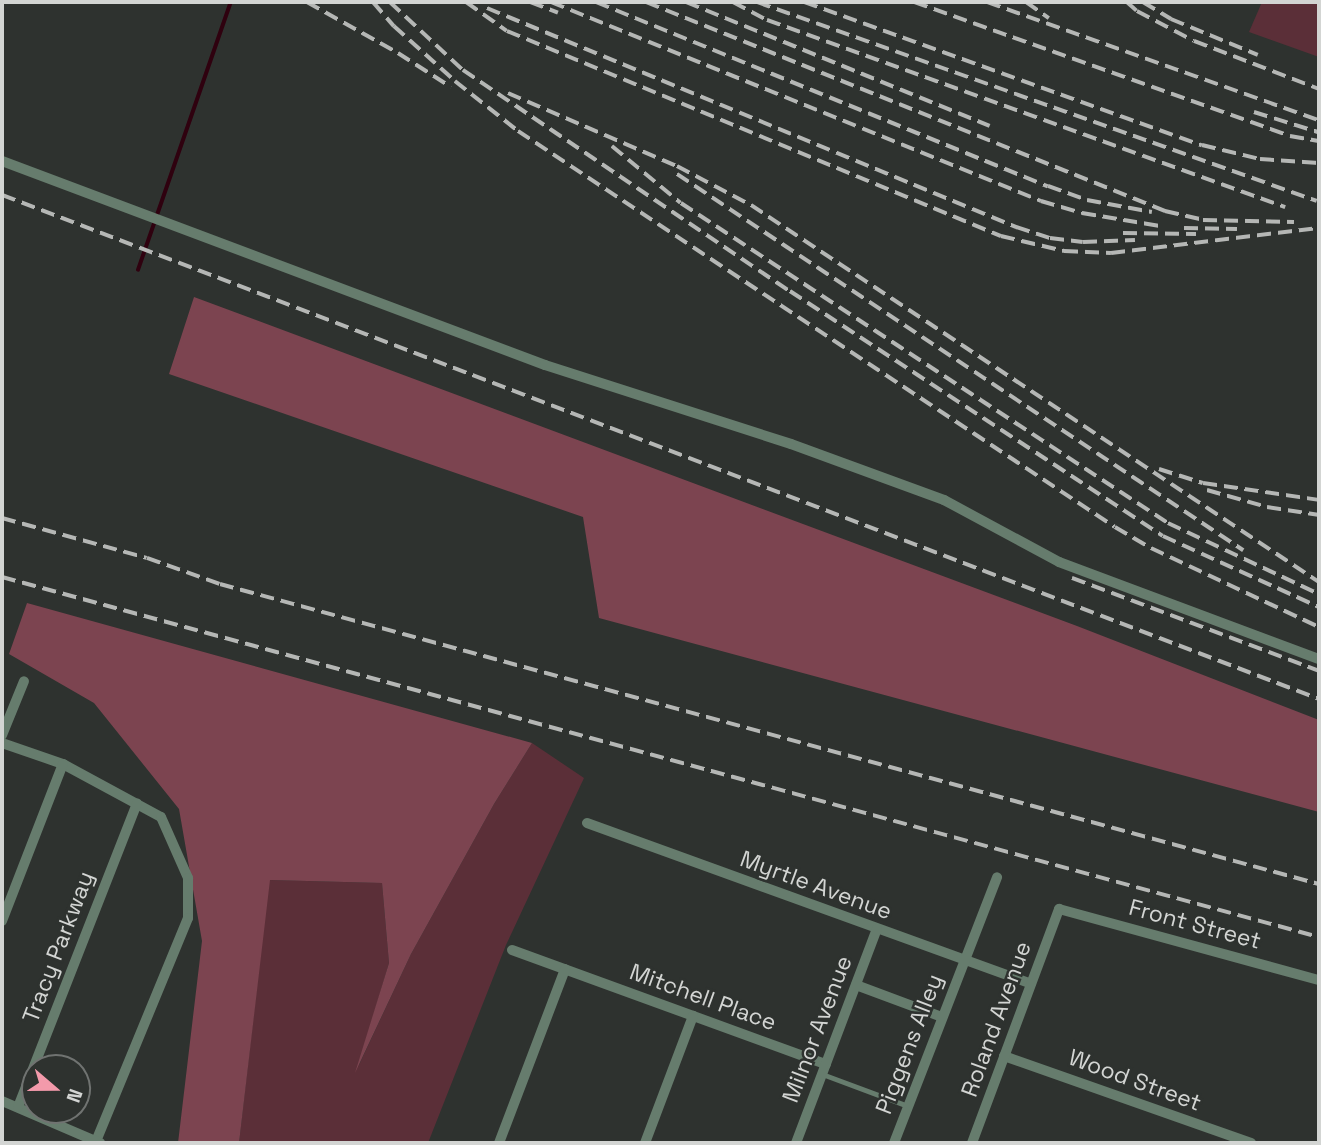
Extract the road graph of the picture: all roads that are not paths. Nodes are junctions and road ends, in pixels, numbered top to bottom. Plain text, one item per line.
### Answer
1 (2, 161) edge
2 (1319, 659) edge
3 (24, 681) dead end
4 (2, 735) edge
5 (2, 743) edge
6 (63, 764) junction
7 (137, 803) junction
8 (587, 823) dead end
9 (997, 877) dead end
10 (1059, 909) joint
11 (2, 921) edge
12 (877, 929) junction
13 (512, 950) dead end
14 (964, 960) junction
15 (565, 969) junction
16 (1319, 980) edge
17 (1031, 984) junction
18 (856, 985) junction
19 (693, 1016) junction
20 (942, 1017) junction
21 (1004, 1056) junction
22 (824, 1069) junction
23 (2, 1101) edge
24 (908, 1106) junction
25 (18, 1107) junction
26 (98, 1142) edge
27 (499, 1143) edge
28 (645, 1143) edge
29 (796, 1143) edge
30 (894, 1143) edge
31 (972, 1143) edge
32 (1251, 1143) edge

1 - 2 street
3 - 4 street
5 - 6 street
6 - 7 street
6 - 11 street
7 - 25 street, Tracy Parkway
7 - 26 street
8 - 12 street, Myrtle Avenue
9 - 14 street, Piggens Alley
10 - 16 street, Front Street
10 - 17 street, Roland Avenue
12 - 14 street, Myrtle Avenue
12 - 18 street, Milnor Avenue
13 - 15 street, Mitchell Place
14 - 17 street, Myrtle Avenue
14 - 20 street, Piggens Alley
15 - 19 street, Mitchell Place
15 - 27 street
17 - 21 street, Roland Avenue
18 - 20 street
18 - 22 street, Milnor Avenue
19 - 22 street, Mitchell Place
19 - 28 street
20 - 24 street, Piggens Alley
21 - 31 street, Roland Avenue
21 - 32 street, Wood Street
22 - 24 lane
22 - 29 street, Milnor Avenue
23 - 25 street
24 - 30 street, Piggens Alley
25 - 26 street

